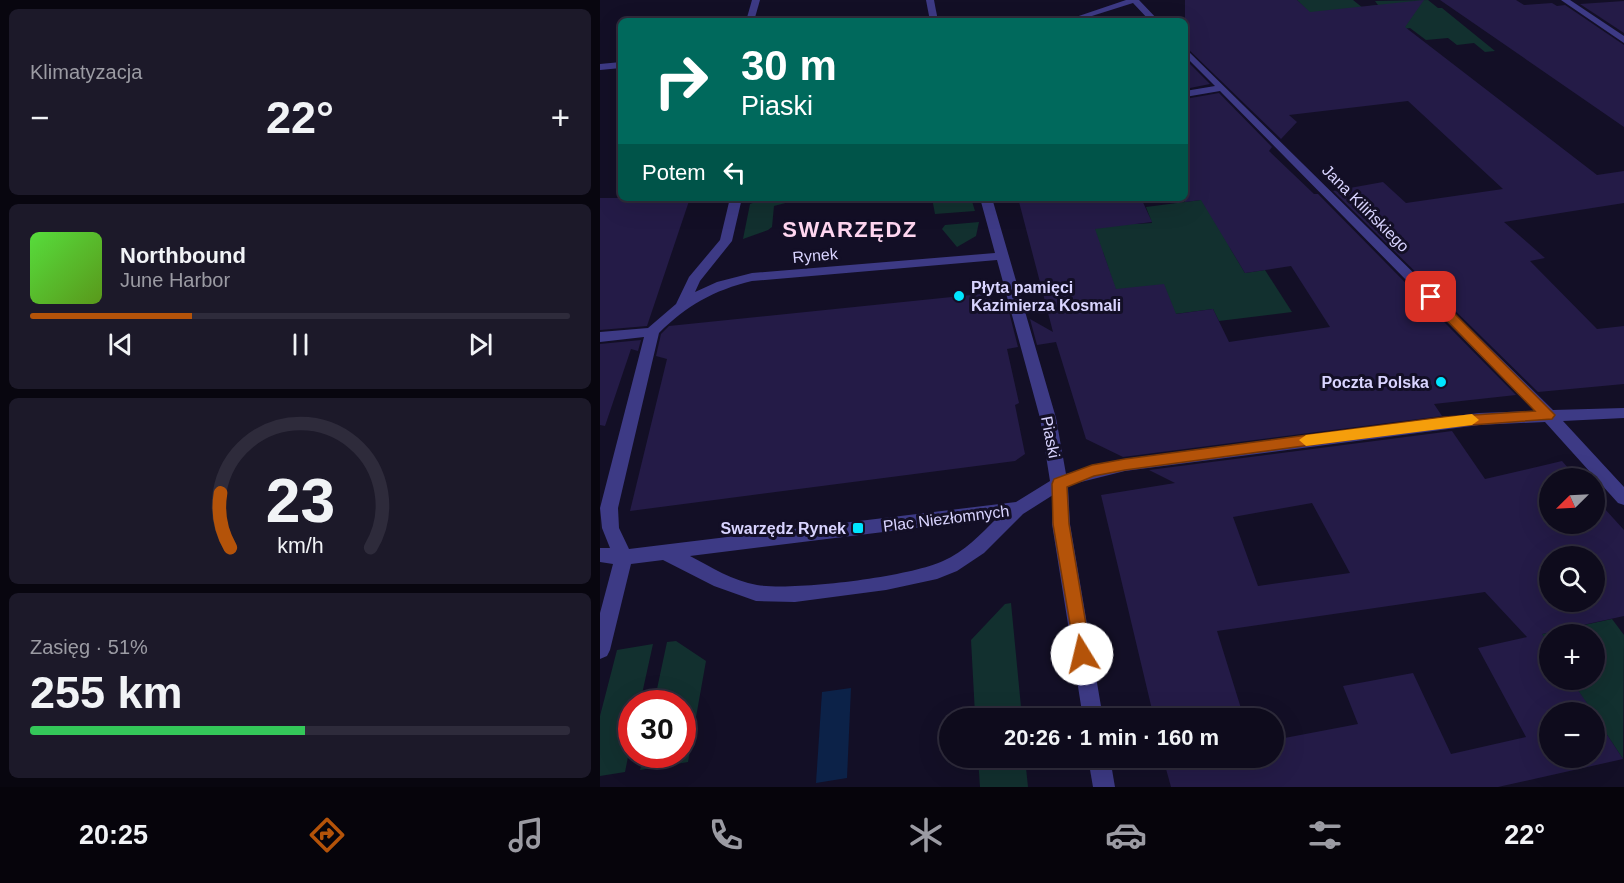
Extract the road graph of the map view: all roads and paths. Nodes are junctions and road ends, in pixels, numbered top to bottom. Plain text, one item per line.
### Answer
1 (756, 0) edge
2 (930, 0) edge
3 (1134, 0) edge
4 (1565, 0) edge
5 (751, 18) edge
6 (933, 18) edge
7 (1077, 18) edge
8 (1152, 18) edge
9 (1624, 40) edge
10 (1188, 54) edge
11 (618, 65) edge
12 (600, 67) edge
13 (1222, 88) junction
14 (1188, 94) edge
15 (738, 201) edge
16 (987, 201) edge
17 (1003, 256) junction
18 (682, 303) junction
19 (652, 332) junction
20 (600, 337) edge
21 (1624, 413) edge
22 (1548, 415) junction
23 (1059, 484) junction
24 (1624, 498) edge
25 (1017, 509) junction
26 (664, 552) junction
27 (600, 555) edge
28 (624, 557) junction
29 (600, 650) edge
30 (1091, 708) edge
31 (1101, 768) edge
32 (1104, 787) edge

1 - 5 street
2 - 6 street
3 - 7 street
3 - 8 street
4 - 9 street
10 - 13 street, Jana Kilińskiego
11 - 12 street
13 - 14 street
13 - 22 street, Jana Kilińskiego
15 - 18 street, Rynek
16 - 17 street
17 - 18 street, Rynek
17 - 23 street, Piaski
18 - 19 street, Rynek
19 - 20 street
19 - 28 street
21 - 22 street, Piaski
22 - 23 street, Piaski
22 - 24 street, Jana Kilińskiego
23 - 25 street, Plac Niezłomnych
23 - 30 street
25 - 26 street, Plac Niezłomnych
25 - 26 street
26 - 28 street, Plac Niezłomnych
27 - 28 street, Plac Niezłomnych
28 - 29 street
31 - 32 street

